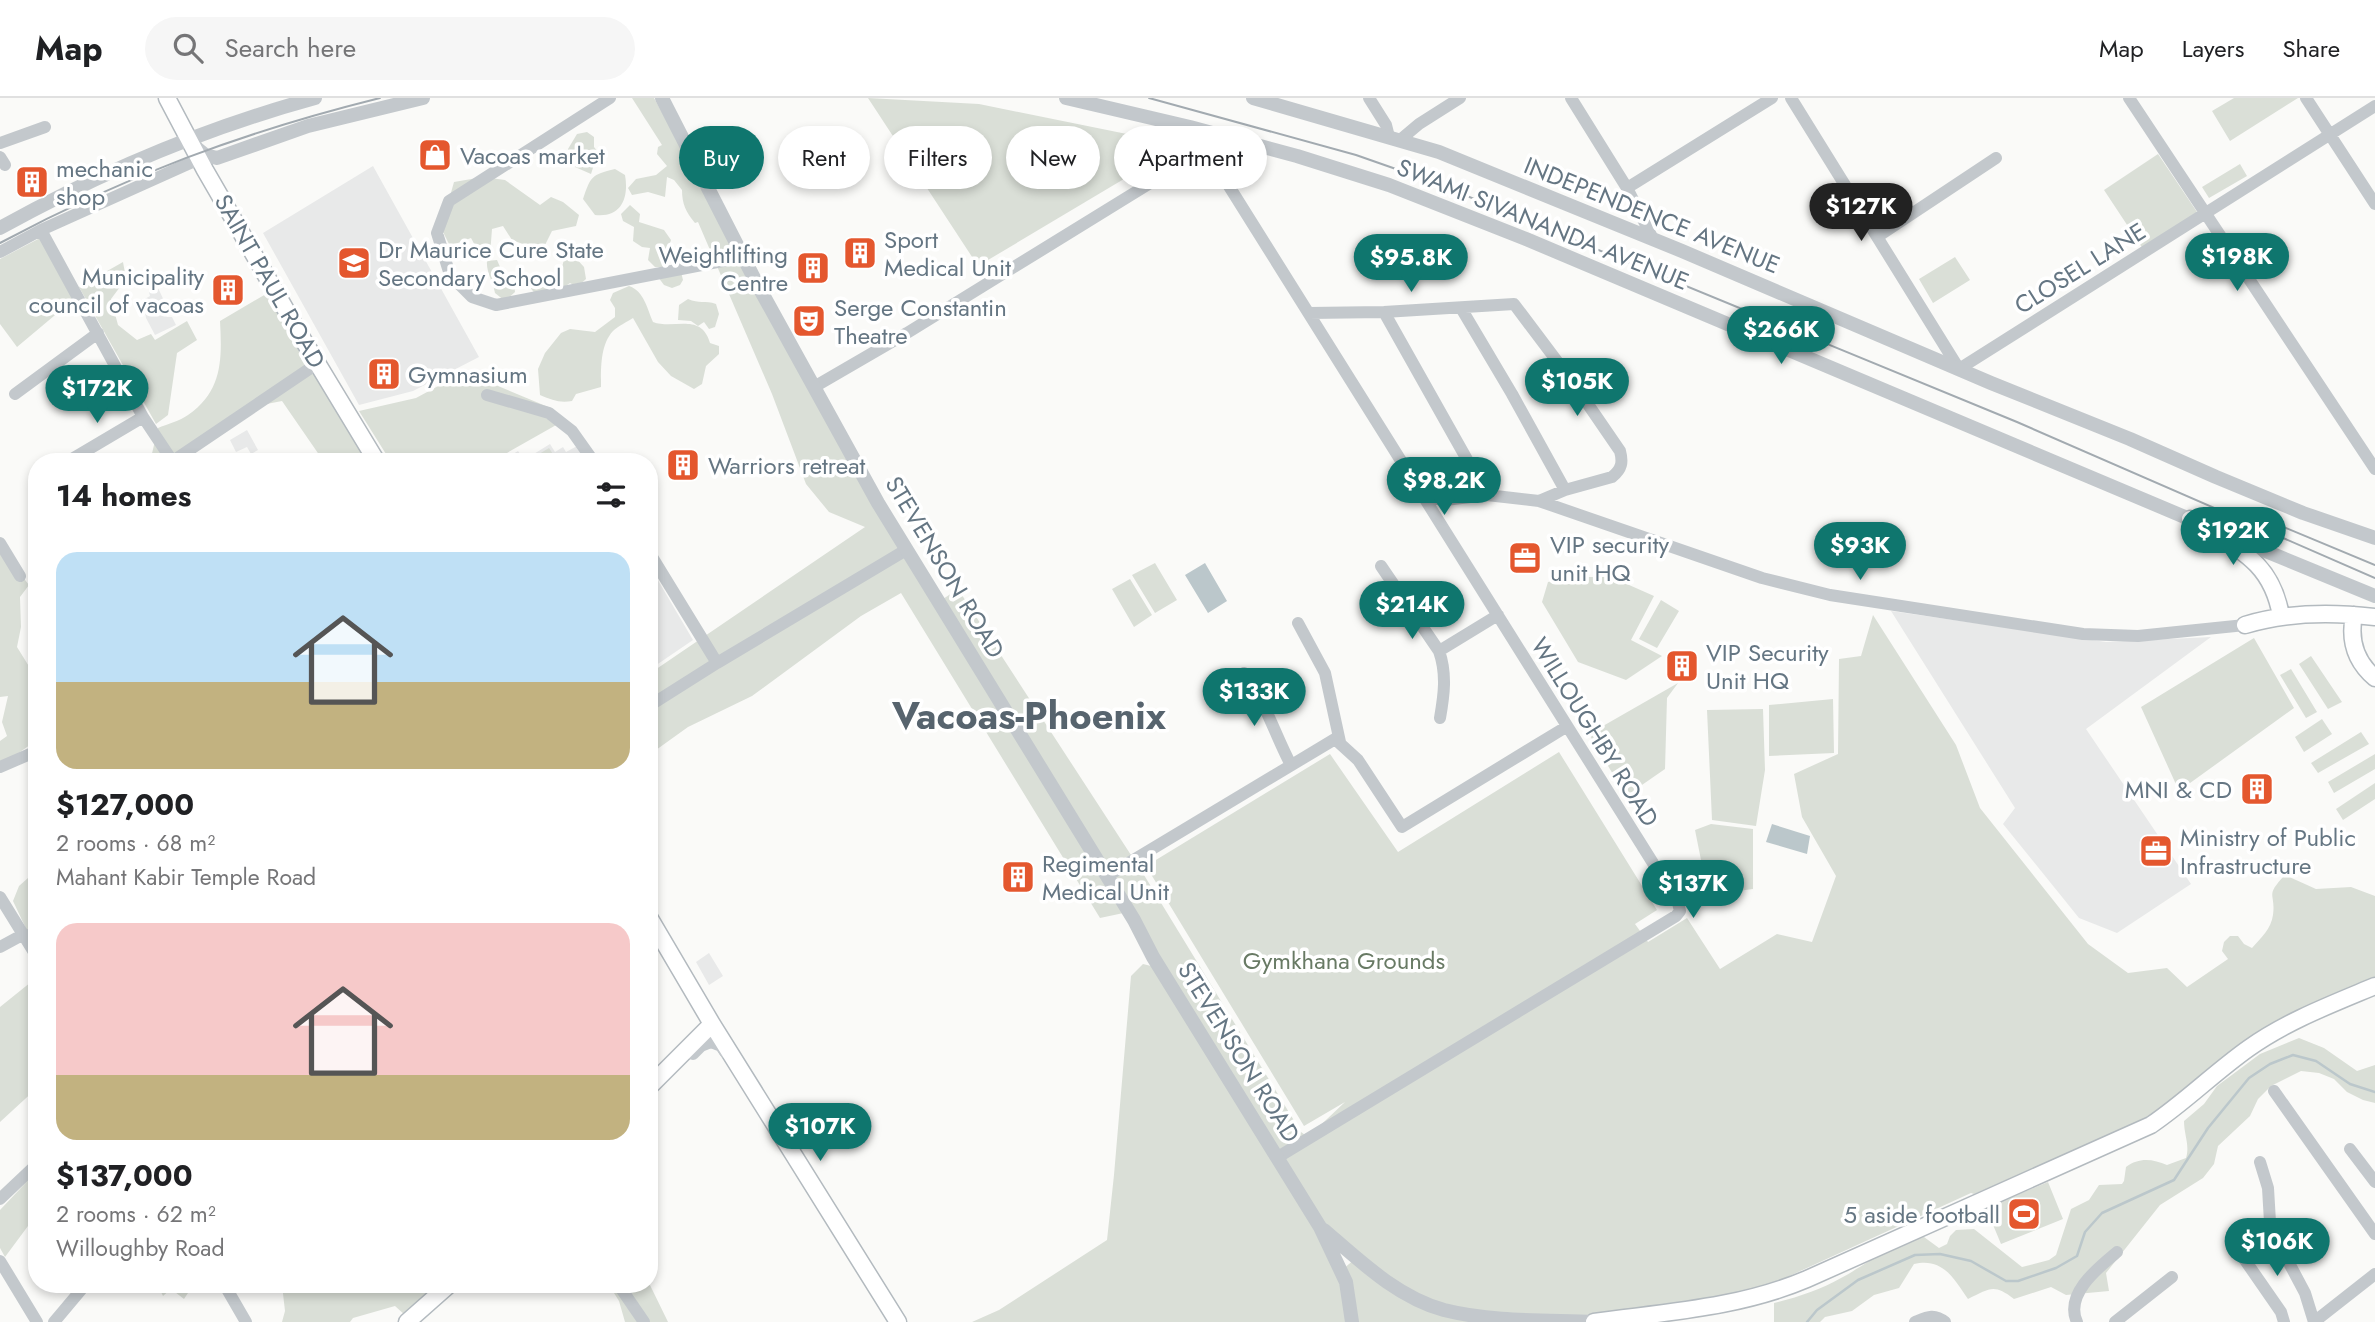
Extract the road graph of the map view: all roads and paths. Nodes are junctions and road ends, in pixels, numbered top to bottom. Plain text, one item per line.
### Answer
1 (167, 98) edge
2 (315, 98) edge
3 (423, 98) edge
4 (610, 98) edge
5 (662, 98) edge
6 (1066, 98) edge
7 (1254, 98) edge
8 (1369, 98) edge
9 (1460, 98) edge
10 (1571, 98) edge
11 (1772, 98) edge
12 (1791, 98) edge
13 (2129, 98) edge
14 (2306, 98) edge
15 (2375, 106) edge
16 (44, 127) dead end
17 (2330, 135) junction
18 (1394, 138) junction
19 (189, 139) junction
20 (0, 143) edge
21 (217, 158) junction
22 (1996, 158) dead end
23 (200, 159) junction
24 (210, 178) junction
25 (1627, 188) junction
26 (2375, 204) edge
27 (2204, 214) junction
28 (0, 228) edge
29 (41, 230) junction
30 (1877, 237) junction
31 (1653, 239) junction
32 (0, 252) edge
33 (743, 257) junction
34 (1461, 308) junction
35 (1384, 312) junction
36 (1309, 313) junction
37 (98, 333) junction
38 (318, 363) junction
39 (1959, 369) junction
40 (814, 387) junction
41 (15, 394) dead end
42 (487, 395) dead end
43 (144, 417) junction
44 (82, 453) edge
45 (168, 453) edge
46 (185, 453) edge
47 (372, 453) edge
48 (588, 453) edge
49 (2375, 468) edge
50 (1565, 490) junction
51 (1487, 495) junction
52 (1424, 497) junction
53 (1466, 497) junction
54 (1539, 501) junction
55 (1439, 519) junction
56 (2190, 519) junction
57 (2375, 538) edge
58 (0, 543) edge
59 (906, 550) junction
60 (1381, 566) dead end
61 (658, 567) edge
62 (20, 576) dead end
63 (2375, 596) edge
64 (1497, 615) junction
65 (2354, 615) junction
66 (2281, 616) junction
67 (2375, 617) edge
68 (1298, 623) dead end
69 (2245, 625) joint
70 (1439, 651) junction
71 (717, 663) junction
72 (1244, 673) dead end
73 (2375, 678) edge
74 (658, 700) edge
75 (1440, 718) dead end
76 (1566, 727) junction
77 (1340, 743) junction
78 (28, 755) edge
79 (1291, 765) junction
80 (0, 767) edge
81 (1107, 876) junction
82 (0, 897) edge
83 (658, 932) edge
84 (24, 934) junction
85 (28, 941) edge
86 (0, 947) edge
87 (2375, 986) edge
88 (712, 1024) junction
89 (658, 1080) edge
90 (658, 1087) edge
91 (752, 1088) junction
92 (2274, 1091) dead end
93 (2350, 1149) dead end
94 (1278, 1157) junction
95 (2260, 1162) dead end
96 (28, 1173) edge
97 (2375, 1182) edge
98 (0, 1199) edge
99 (1320, 1227) junction
100 (2375, 1234) edge
101 (2238, 1250) dead end
102 (2117, 1252) dead end
103 (0, 1261) edge
104 (2375, 1274) edge
105 (2172, 1277) dead end
106 (78, 1293) edge
107 (229, 1293) edge
108 (440, 1293) edge
109 (624, 1293) edge
110 (37, 1322) edge
111 (54, 1322) edge
112 (246, 1322) edge
113 (407, 1322) edge
114 (644, 1322) edge
115 (898, 1322) edge
116 (1352, 1322) edge
117 (1594, 1322) edge
118 (1915, 1322) edge
119 (1945, 1322) edge
120 (2077, 1322) edge
121 (2115, 1322) edge
122 (2284, 1322) edge
123 (2314, 1322) edge

1 - 19 main road, SAINT PAUL ROAD
2 - 19 street
3 - 21 street
4 - 33 street
5 - 33 street, STEVENSON ROAD
6 - 56 street, SWAMI SIVANANDA AVENUE
7 - 18 street, INDEPENDENCE AVENUE
8 - 18 street
9 - 18 street
10 - 25 street
11 - 25 street
12 - 30 street
13 - 27 street
14 - 17 street
15 - 17 street, CLOSEL LANE
16 - 20 street
17 - 26 street
17 - 27 street, CLOSEL LANE
18 - 31 street, INDEPENDENCE AVENUE
19 - 21 street
19 - 23 main road, SAINT PAUL ROAD
19 - 28 street
21 - 24 street
22 - 30 street
23 - 24 main road, SAINT PAUL ROAD
23 - 29 street
24 - 38 main road, SAINT PAUL ROAD
25 - 31 street
27 - 39 street, CLOSEL LANE
27 - 49 street
29 - 32 street
29 - 37 street
30 - 39 street
31 - 39 street, INDEPENDENCE AVENUE
33 - 40 street, STEVENSON ROAD
34 - 35 street
34 - 50 street
34 - 50 street
35 - 36 street
35 - 51 street
36 - 40 street, WILLOUGHBY ROAD
36 - 52 street, WILLOUGHBY ROAD
37 - 41 street
37 - 43 street
38 - 46 street
38 - 47 main road, SAINT PAUL ROAD
39 - 57 street, INDEPENDENCE AVENUE
40 - 59 street, STEVENSON ROAD
42 - 48 street
43 - 44 street
43 - 45 street
50 - 54 street
51 - 53 street
51 - 54 street
52 - 53 street
52 - 55 street, WILLOUGHBY ROAD
53 - 55 street
54 - 69 street
55 - 64 street, WILLOUGHBY ROAD
56 - 63 street, SWAMI SIVANANDA AVENUE
56 - 66 main road
58 - 62 street
59 - 71 street
59 - 81 street, STEVENSON ROAD
60 - 70 street
61 - 71 street
64 - 70 street
64 - 76 street, WILLOUGHBY ROAD
65 - 66 main road
65 - 67 main road
65 - 73 main road
66 - 69 main road
68 - 77 street
70 - 75 street
71 - 74 street
72 - 79 street
76 - 77 street
76 - 94 street, WILLOUGHBY ROAD
77 - 79 street
78 - 80 street
79 - 81 street
81 - 94 street, STEVENSON ROAD
82 - 84 street
83 - 88 main road
84 - 85 street
84 - 86 street
87 - 117 main road
88 - 89 main road
88 - 91 main road
90 - 91 street
91 - 115 main road
92 - 100 street
93 - 97 street
94 - 99 street, STEVENSON ROAD
95 - 123 street
96 - 98 street
99 - 116 street, STEVENSON ROAD
99 - 117 street, STEVENSON ROAD
101 - 122 street
102 - 120 street
103 - 110 street
104 - 123 street
105 - 121 street
106 - 111 street
107 - 112 street
108 - 113 main road
109 - 114 street
118 - 119 street

